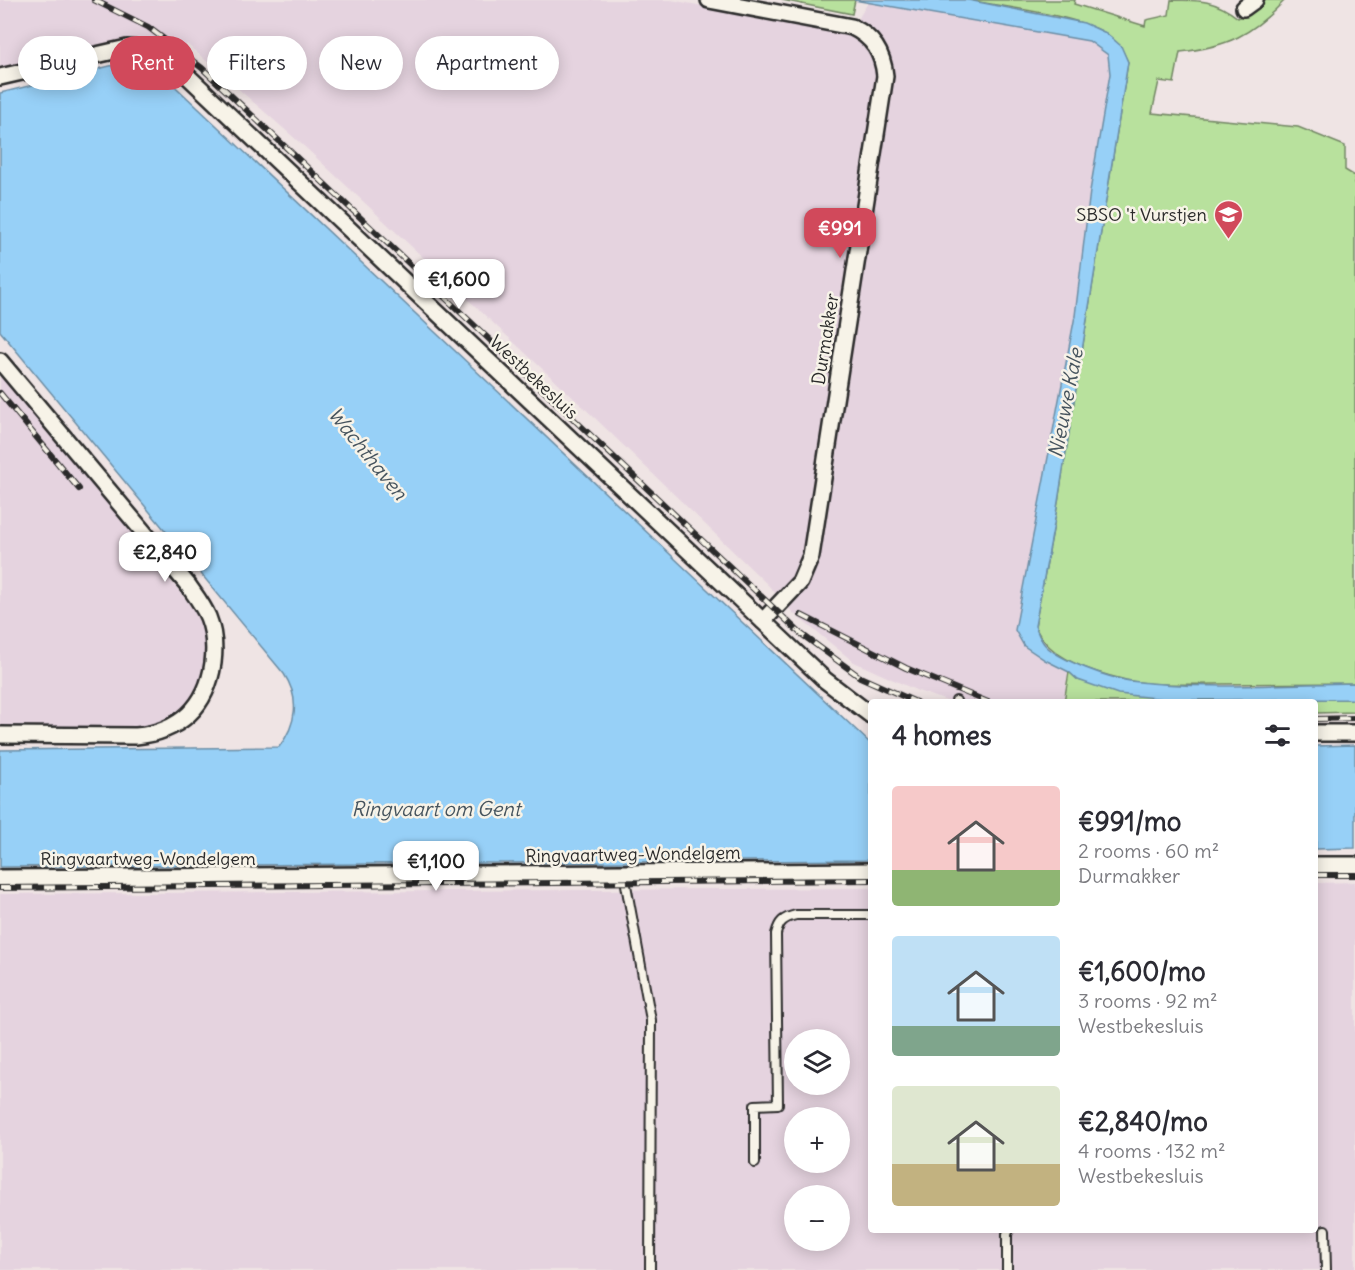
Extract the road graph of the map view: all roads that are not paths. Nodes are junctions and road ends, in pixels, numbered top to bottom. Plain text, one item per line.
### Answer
1 (709, 0) edge
2 (0, 77) edge
3 (0, 360) edge
4 (763, 621) junction
5 (868, 713) edge
6 (1318, 733) edge
7 (1355, 733) edge
8 (0, 735) edge
9 (1318, 865) edge
10 (1355, 865) edge
11 (868, 871) edge
12 (624, 874) junction
13 (0, 878) edge
14 (868, 915) edge
15 (755, 1163) dead end
16 (1325, 1230) dead end
17 (1008, 1233) edge
18 (650, 1270) edge
19 (1007, 1270) edge
20 (1326, 1270) edge

1 - 4 street, Durmakker
2 - 4 street, Westbekesluis
3 - 8 street
4 - 5 street, Westbekesluis
6 - 7 street
9 - 10 street
11 - 12 street, Ringvaartweg-Wondelgem
12 - 13 street, Ringvaartweg-Wondelgem
12 - 18 lane
14 - 15 lane
16 - 20 lane
17 - 19 lane

